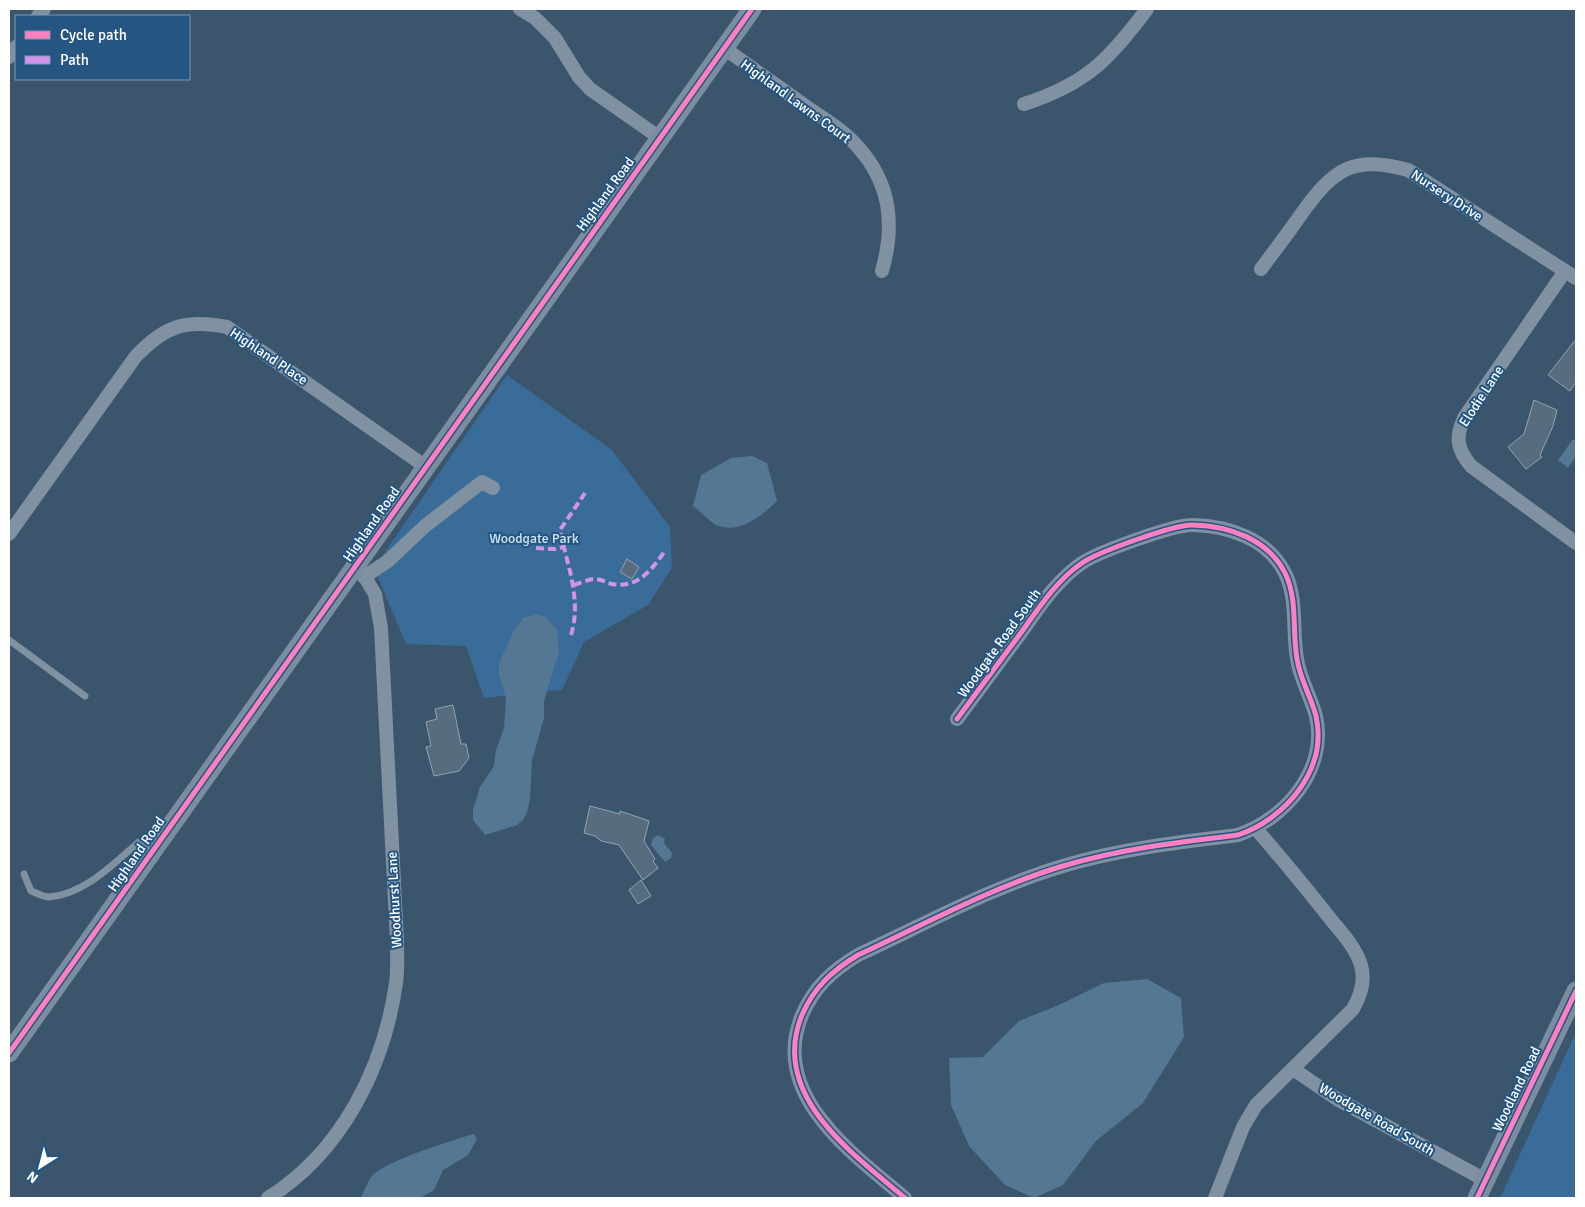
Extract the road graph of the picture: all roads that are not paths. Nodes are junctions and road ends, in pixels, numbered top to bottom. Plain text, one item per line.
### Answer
1 (520, 9) edge
2 (752, 9) edge
3 (1147, 9) edge
4 (724, 48) junction
5 (1024, 104) dead end
6 (660, 138) junction
7 (1262, 269) dead end
8 (882, 271) dead end
9 (1570, 274) edge
10 (426, 467) junction
11 (492, 488) dead end
12 (9, 534) edge
13 (1576, 543) edge
14 (361, 570) junction
15 (9, 640) edge
16 (85, 696) dead end
17 (958, 719) dead end
18 (1256, 829) junction
19 (153, 850) junction
20 (24, 874) dead end
21 (1576, 991) edge
22 (9, 1053) edge
23 (1294, 1069) junction
24 (1485, 1180) junction
25 (268, 1198) edge
26 (905, 1198) edge
27 (1215, 1198) edge
28 (1477, 1198) edge

1 - 6 street
2 - 4 street, Highland Road
3 - 5 street
4 - 6 street, Highland Road
4 - 8 street, Highland Lawns Court
6 - 10 street, Highland Road
7 - 9 street, Nursery Drive
9 - 13 street, Elodie Lane
10 - 12 street, Highland Place
10 - 14 street, Highland Road
11 - 14 street
14 - 19 street, Highland Road
14 - 25 street, Woodhurst Lane
15 - 16 lane
17 - 18 street, Woodgate Road South
18 - 23 street
18 - 26 street, Woodgate Road South
19 - 20 lane
19 - 22 street, Highland Road
21 - 24 street, Woodland Road
23 - 24 street, Woodgate Road South
23 - 27 street
24 - 28 street, Woodland Road

